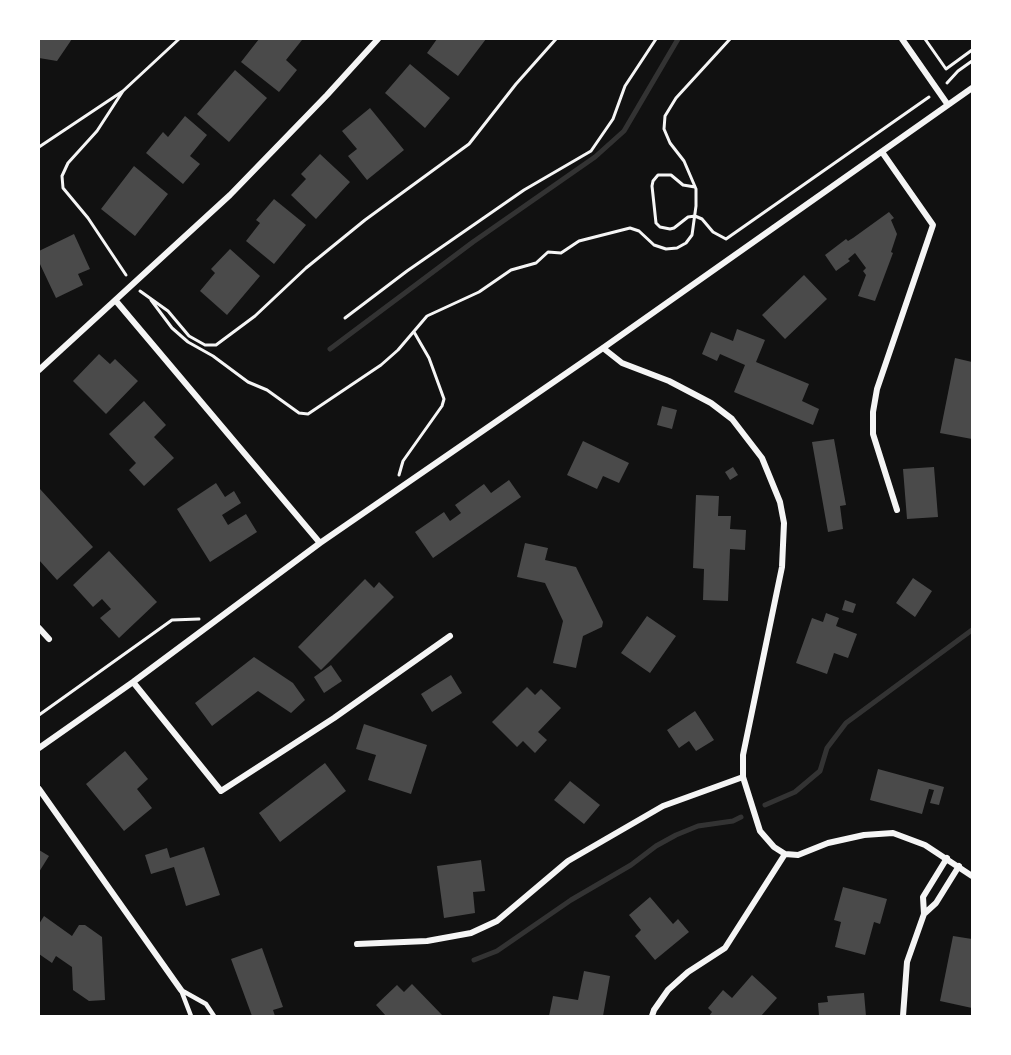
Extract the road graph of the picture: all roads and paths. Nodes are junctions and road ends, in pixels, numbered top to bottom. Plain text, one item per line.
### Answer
1 (179, 39) edge
2 (378, 39) edge
3 (556, 39) edge
4 (656, 39) edge
5 (729, 39) edge
6 (902, 39) edge
7 (925, 39) edge
8 (972, 50) edge
9 (972, 61) edge
10 (972, 88) edge
11 (938, 90) junction
12 (123, 91) junction
13 (948, 105) junction
14 (39, 147) edge
15 (882, 153) junction
16 (695, 187) junction
17 (695, 216) junction
18 (133, 285) junction
19 (151, 300) junction
20 (116, 302) junction
21 (345, 318) dead end
22 (414, 332) junction
23 (603, 348) junction
24 (39, 370) edge
25 (394, 492) junction
26 (897, 510) dead end
27 (320, 543) junction
28 (219, 618) junction
29 (39, 628) edge
30 (450, 636) dead end
31 (49, 639) dead end
32 (133, 682) junction
33 (39, 713) edge
34 (39, 748) edge
35 (742, 777) junction
36 (39, 789) edge
37 (785, 854) junction
38 (947, 858) junction
39 (959, 866) junction
40 (972, 876) edge
41 (924, 914) junction
42 (357, 944) dead end
43 (181, 990) junction
44 (191, 1016) edge
45 (214, 1016) edge
46 (652, 1016) edge
47 (903, 1016) edge

1 - 12 path
2 - 18 street
3 - 19 path
4 - 21 path
5 - 16 path
6 - 11 street
7 - 8 path
9 - 11 path
10 - 13 street
11 - 13 street
11 - 17 path
12 - 14 path
12 - 18 path
13 - 15 street
15 - 23 street
15 - 26 street
16 - 17 path
16 - 17 path
17 - 22 path
18 - 19 path
18 - 20 street
19 - 22 path
20 - 24 street
20 - 27 street
22 - 25 path
23 - 25 street
23 - 35 street
25 - 27 street
27 - 28 street
28 - 32 street
28 - 33 path
29 - 31 street
30 - 32 street
32 - 34 street
35 - 37 street
35 - 42 street
36 - 43 street
37 - 38 street
37 - 46 street
38 - 39 street
38 - 41 street
39 - 40 street
39 - 41 street
41 - 47 street
43 - 44 lane
43 - 45 lane

